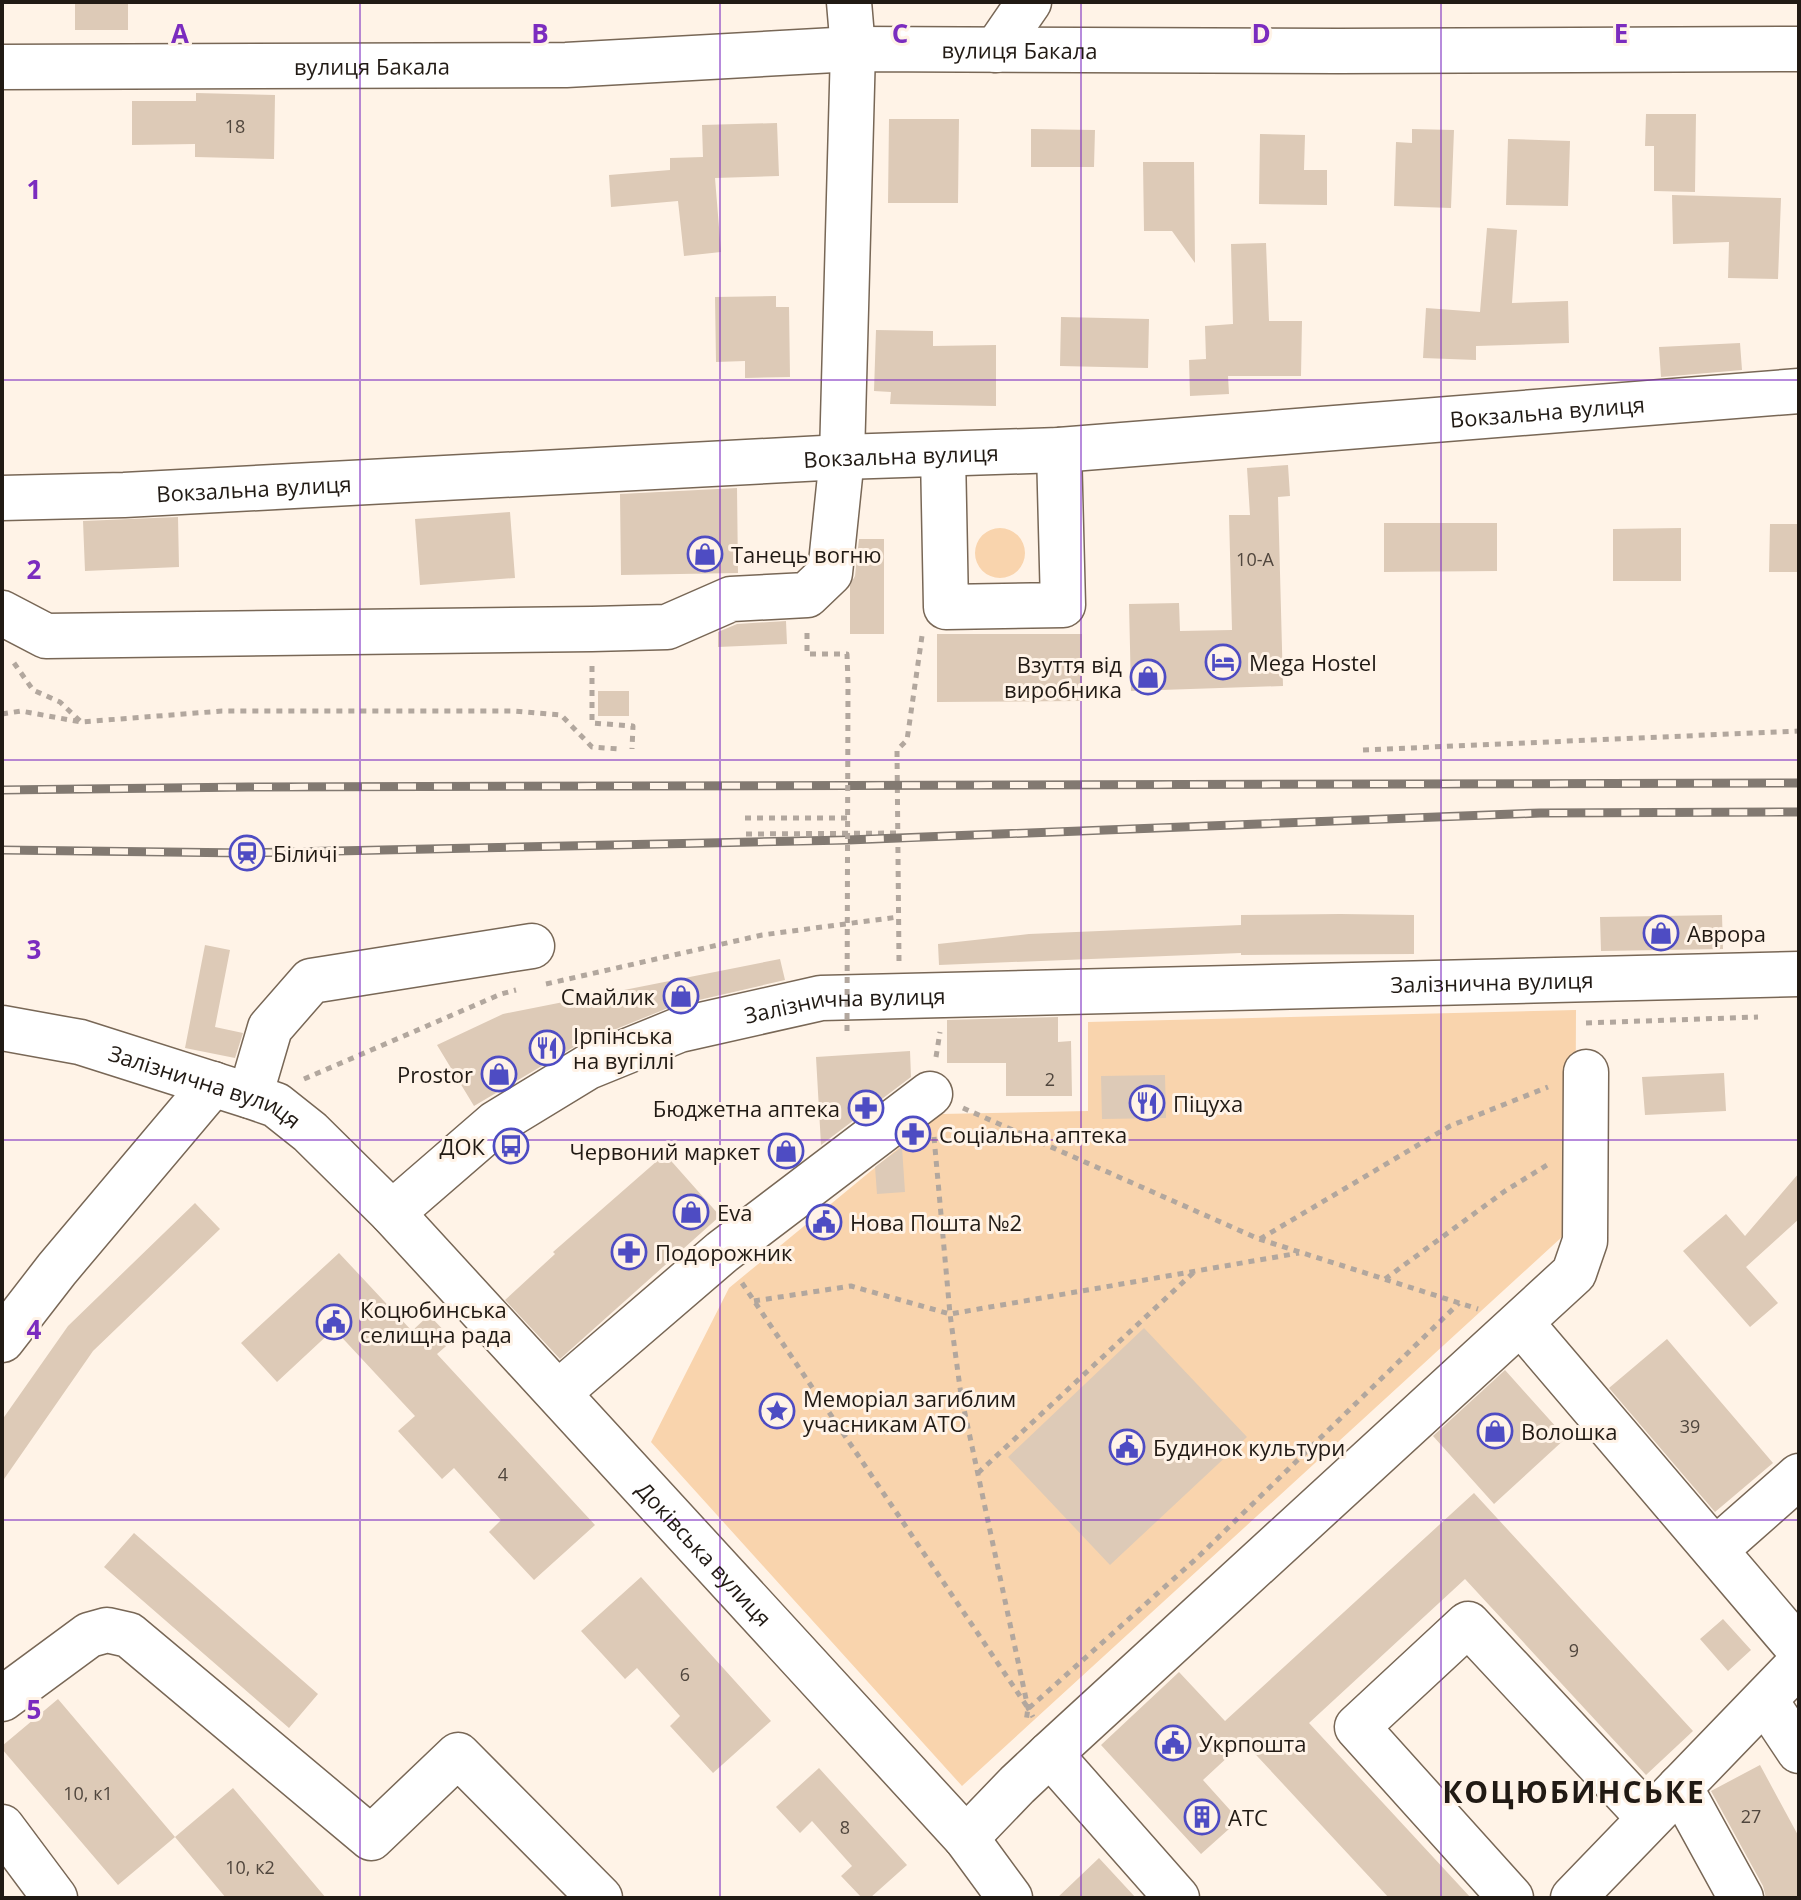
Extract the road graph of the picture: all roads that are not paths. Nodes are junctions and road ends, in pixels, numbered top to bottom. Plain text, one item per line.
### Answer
1 (849, 2) edge
2 (994, 2) edge
3 (1029, 2) edge
4 (853, 49) junction
5 (1799, 49) edge
6 (996, 50) junction
7 (2, 67) edge
8 (1799, 391) edge
9 (1059, 450) junction
10 (943, 454) junction
11 (842, 457) junction
12 (2, 498) edge
13 (5, 633) edge
14 (535, 973) road end
15 (1799, 974) edge
16 (2, 1028) edge
17 (1586, 1072) road end
18 (242, 1094) junction
19 (930, 1094) road end
20 (392, 1213) junction
21 (1521, 1323) junction
22 (2, 1340) edge
23 (558, 1393) junction
24 (1799, 1476) edge
25 (1715, 1550) junction
26 (1799, 1649) edge
27 (1799, 1664) edge
28 (2, 1699) edge
29 (1765, 1700) junction
30 (1038, 1739) junction
31 (1799, 1751) edge
32 (1680, 1787) junction
33 (1649, 1818) junction
34 (2, 1827) edge
35 (966, 1838) junction
36 (1599, 1888) edge
37 (55, 1898) edge
38 (600, 1898) edge
39 (1010, 1898) edge
40 (1177, 1898) edge
41 (1511, 1898) edge
42 (1741, 1898) edge

1 - 4 street
2 - 6 street
3 - 6 street
4 - 6 street, вулиця Бакала
4 - 7 street, вулиця Бакала
4 - 11 street
5 - 6 street, вулиця Бакала
8 - 9 street, Вокзальна вулиця
9 - 10 street, Вокзальна вулиця
9 - 10 street
10 - 11 street, Вокзальна вулиця
11 - 12 street, Вокзальна вулиця
11 - 13 street
14 - 18 street
15 - 20 street, Залізнична вулиця
16 - 18 street, Залізнична вулиця
17 - 21 street
18 - 20 street, Залізнична вулиця
18 - 22 street
19 - 23 street
20 - 23 street, Доківська вулиця
21 - 25 street
21 - 30 street
23 - 35 street, Доківська вулиця
24 - 25 street
25 - 26 street
27 - 29 street
28 - 38 street
29 - 31 street
29 - 32 street
30 - 35 street
30 - 40 street
32 - 33 street
32 - 42 street
33 - 36 street
33 - 41 street
34 - 37 street
35 - 39 street, Доківська вулиця

